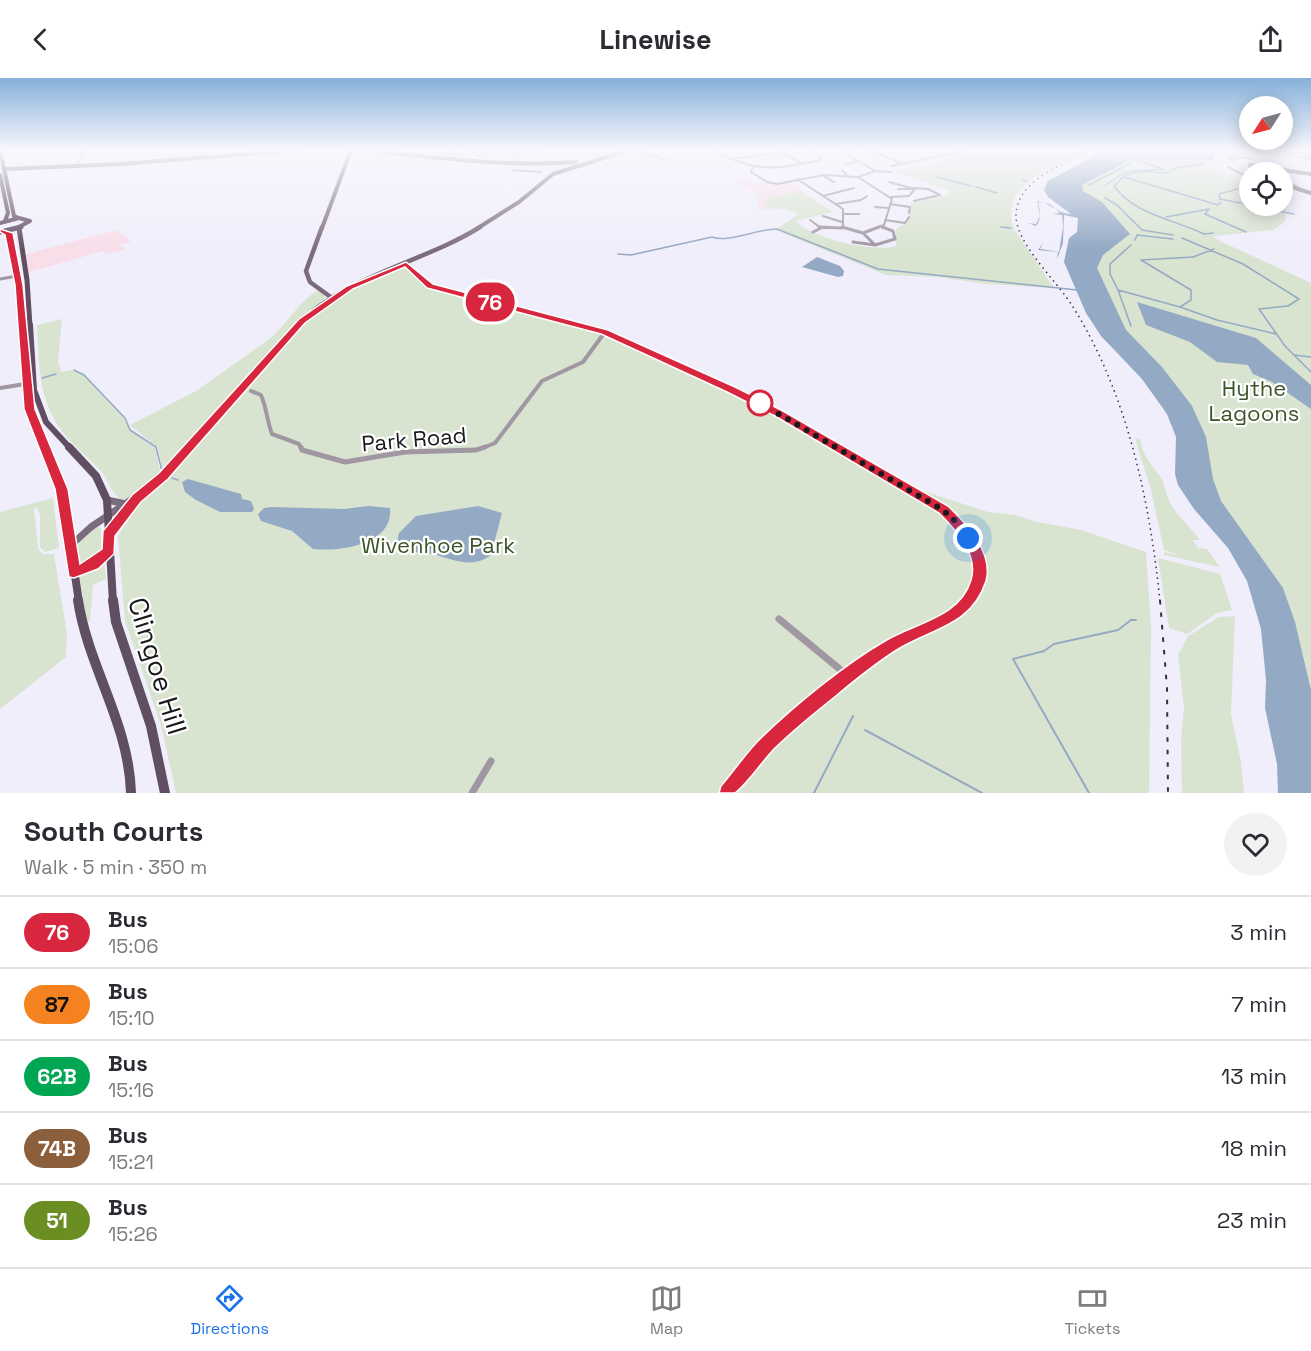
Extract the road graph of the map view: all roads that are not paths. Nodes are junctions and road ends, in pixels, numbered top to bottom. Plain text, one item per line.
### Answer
1 (2, 183) edge
2 (9, 183) edge
3 (339, 183) edge
4 (542, 183) edge
5 (804, 183) edge
6 (869, 183) edge
7 (894, 183) edge
8 (1293, 184) edge
9 (1293, 187) edge
10 (854, 188) dead end
11 (877, 188) junction
12 (871, 189) dead end
13 (898, 189) dead end
14 (914, 189) junction
15 (1303, 190) junction
16 (1311, 193) edge
17 (823, 196) junction
18 (867, 196) dead end
19 (891, 197) junction
20 (850, 201) junction
21 (914, 201) dead end
22 (836, 204) junction
23 (890, 206) junction
24 (855, 207) dead end
25 (875, 207) dead end
26 (845, 214) junction
27 (859, 214) dead end
28 (824, 216) dead end
29 (19, 218) junction
30 (810, 220) dead end
31 (885, 220) junction
32 (2, 222) edge
33 (842, 222) junction
34 (882, 227) junction
35 (19, 228) junction
36 (821, 228) junction
37 (842, 228) junction
38 (2, 232) edge
39 (813, 232) dead end
40 (863, 233) junction
41 (853, 242) dead end
42 (875, 245) junction
43 (406, 264) junction
44 (17, 276) junction
45 (0, 279) edge
46 (27, 282) junction
47 (19, 284) junction
48 (332, 298) junction
49 (604, 332) junction
50 (25, 384) junction
51 (0, 388) edge
52 (251, 391) dead end
53 (137, 498) junction
54 (106, 500) junction
55 (126, 504) junction
56 (108, 516) junction
57 (108, 535) junction
58 (70, 546) junction
59 (109, 550) junction
60 (74, 573) junction
61 (778, 619) dead end
62 (848, 676) junction
63 (491, 761) dead end
64 (131, 793) edge
65 (165, 793) edge
66 (472, 793) edge
67 (728, 793) edge

1 - 32 main road
2 - 29 main road
3 - 48 main road
4 - 43 main road
5 - 17 street
6 - 11 street
7 - 14 street
8 - 15 street
9 - 15 main road
10 - 17 street
11 - 12 street
11 - 19 street
13 - 14 street
14 - 19 street
14 - 21 street
15 - 16 main road
17 - 22 street
18 - 20 street
19 - 23 street
20 - 22 street
20 - 24 street
22 - 26 street
23 - 25 street
23 - 31 street
23 - 31 street
26 - 27 street
26 - 33 street
28 - 33 street
29 - 32 main road
29 - 35 main road, Clingoe Hill
30 - 36 street
31 - 34 street
33 - 37 street
34 - 40 street
34 - 42 street
35 - 38 main road
35 - 46 main road, Clingoe Hill
36 - 37 street
36 - 39 street
37 - 40 street
38 - 44 main road
40 - 42 street
41 - 42 street
43 - 48 main road
43 - 49 street
44 - 45 street
44 - 47 main road
46 - 47 street
46 - 54 main road, Clingoe Hill
47 - 50 main road
48 - 53 main road
49 - 52 street, Park Road
49 - 62 street
50 - 51 street
50 - 58 main road
53 - 55 main road
53 - 57 main road
54 - 55 main road
54 - 56 main road, Clingoe Hill
55 - 56 main road
56 - 57 main road, Clingoe Hill
56 - 58 main road
57 - 59 main road, Clingoe Hill
58 - 60 main road
59 - 60 main road
59 - 65 main road, Clingoe Hill
60 - 64 main road
61 - 62 street
62 - 67 street
63 - 66 street

